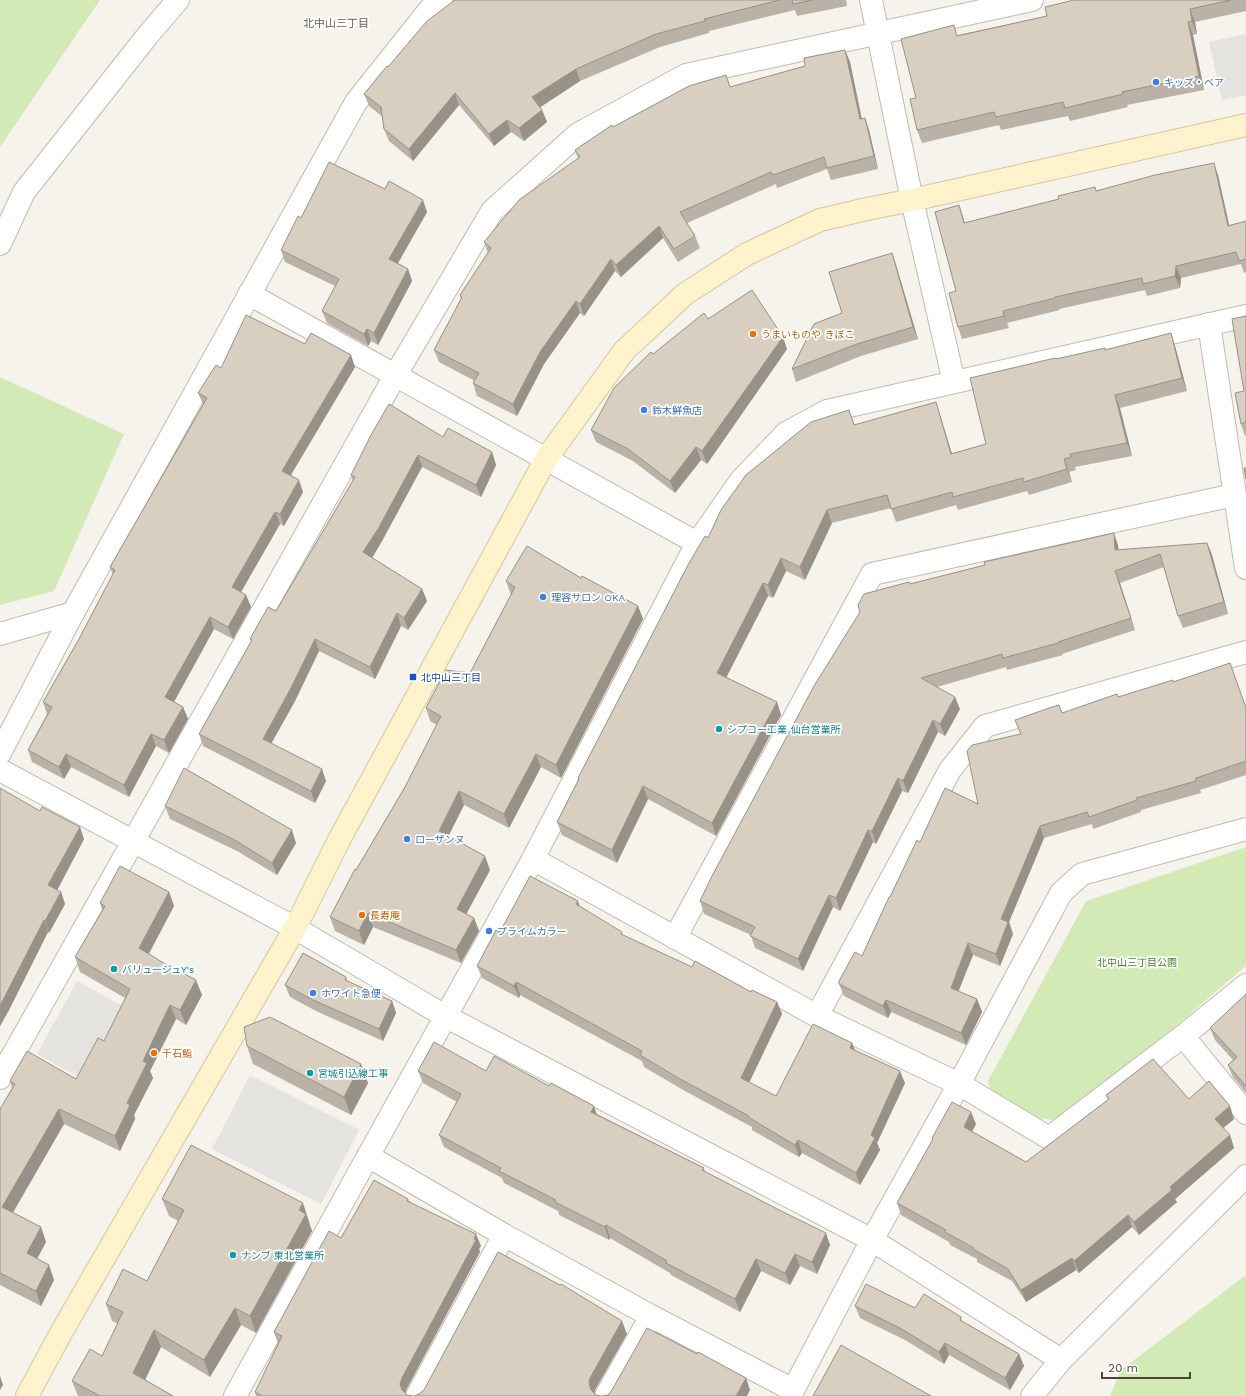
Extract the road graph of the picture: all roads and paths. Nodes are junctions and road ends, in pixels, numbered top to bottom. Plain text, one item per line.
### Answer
1 (178, 0) edge
2 (441, 0) edge
3 (871, 0) edge
4 (1032, 0) edge
5 (878, 33) junction
6 (1246, 125) edge
7 (912, 200) junction
8 (0, 244) edge
9 (249, 294) junction
10 (1246, 316) edge
11 (1209, 324) junction
12 (395, 376) junction
13 (954, 382) junction
14 (546, 459) junction
15 (1234, 495) junction
16 (697, 542) junction
17 (1246, 568) edge
18 (72, 612) junction
19 (0, 634) edge
20 (1246, 652) edge
21 (0, 753) edge
22 (0, 770) edge
23 (1246, 829) edge
24 (133, 841) junction
25 (533, 859) junction
26 (295, 928) junction
27 (675, 938) junction
28 (1246, 985) edge
29 (446, 1016) junction
30 (816, 1016) junction
31 (1183, 1036) junction
32 (0, 1078) edge
33 (959, 1084) junction
34 (1246, 1113) edge
35 (368, 1156) junction
36 (1246, 1176) edge
37 (504, 1235) junction
38 (872, 1240) junction
39 (651, 1316) junction
40 (1061, 1360) junction
41 (791, 1393) edge
42 (27, 1396) edge
43 (235, 1396) edge
44 (417, 1396) edge
45 (606, 1396) edge
46 (1032, 1396) edge

1 - 8 street
2 - 9 street
3 - 5 street
4 - 5 street
5 - 7 street
5 - 12 street
6 - 7 street
7 - 13 street
7 - 14 street
9 - 12 street
9 - 18 street
10 - 11 street
11 - 13 street
11 - 15 street
12 - 14 street
12 - 24 street
13 - 16 street
14 - 16 street
14 - 26 street
15 - 17 street
15 - 27 street
16 - 25 street
18 - 19 street
18 - 21 street
20 - 30 street
22 - 24 street
23 - 33 street
24 - 26 street
24 - 32 street
25 - 27 street
25 - 29 street
26 - 29 street
26 - 42 street
27 - 30 street
28 - 31 street
29 - 35 street
29 - 38 street
30 - 33 street
31 - 33 street
31 - 34 street
33 - 38 street
35 - 37 street
35 - 43 street
36 - 40 street
37 - 39 street
37 - 44 street
38 - 40 street
38 - 41 street
39 - 41 street
39 - 45 street
40 - 46 street

